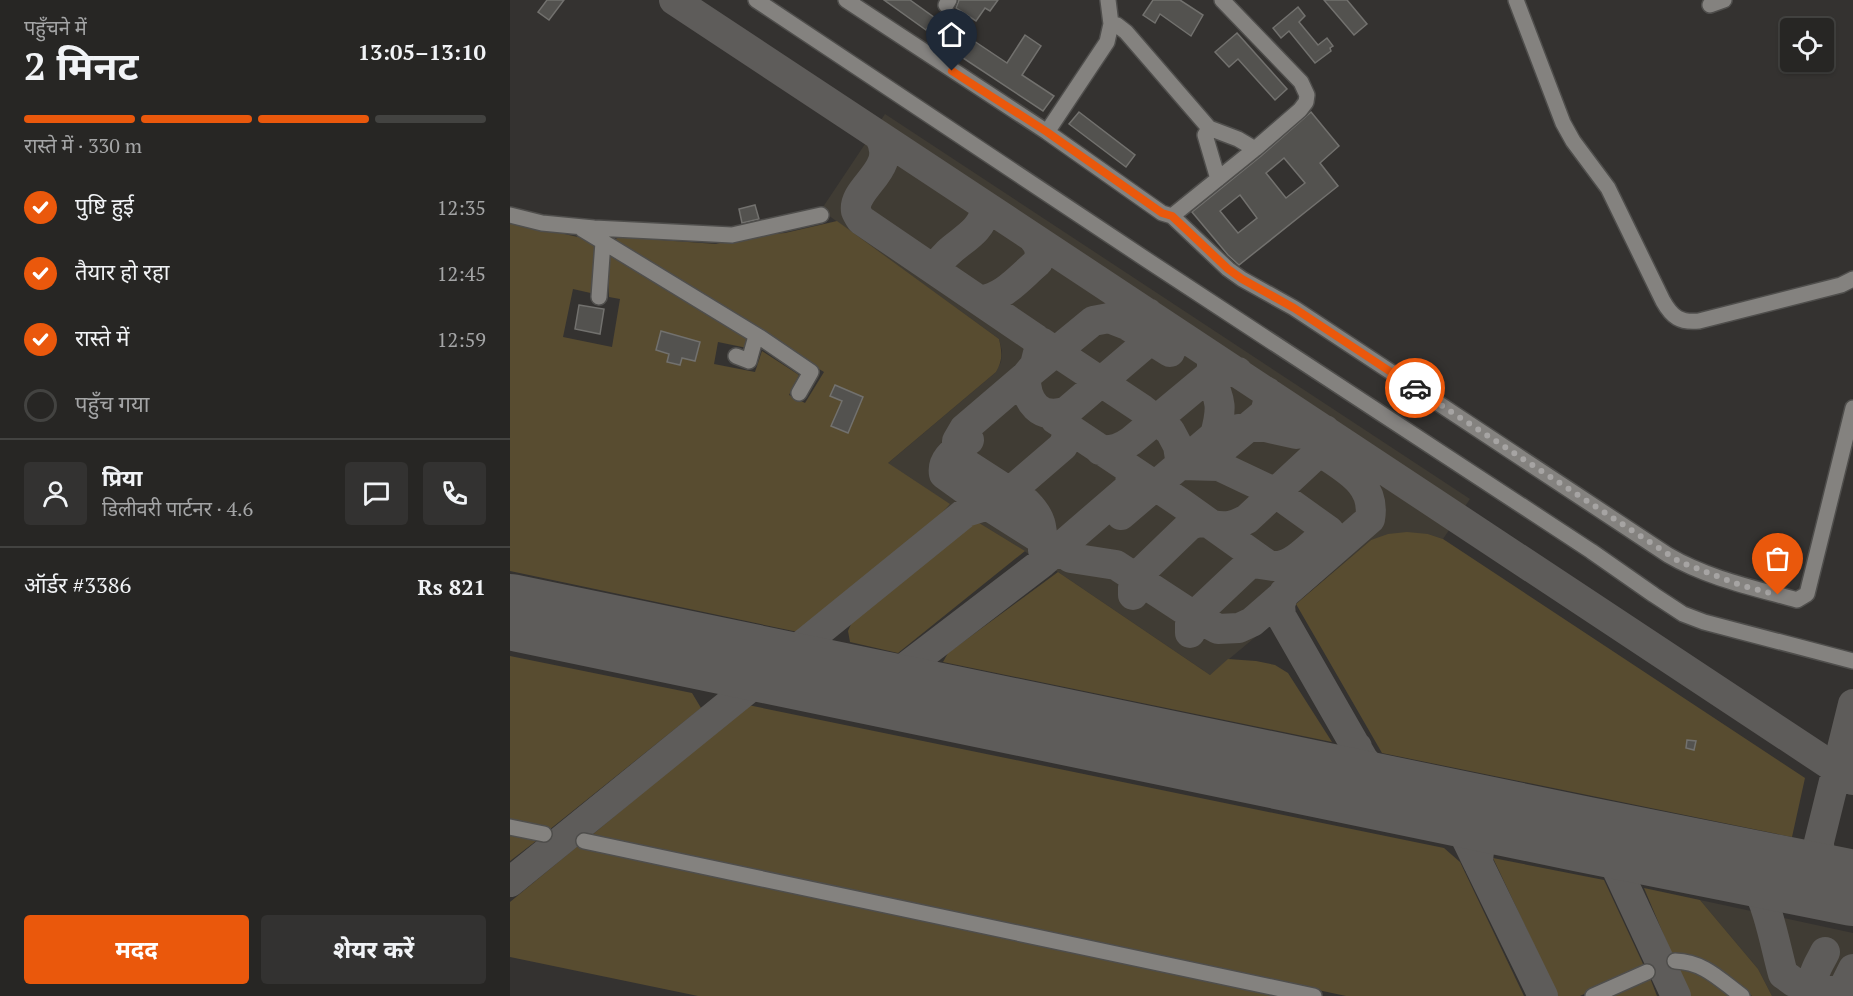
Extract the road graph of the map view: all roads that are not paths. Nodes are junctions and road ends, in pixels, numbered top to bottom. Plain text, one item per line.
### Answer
1 (756, 0) edge
2 (846, 0) edge
3 (1108, 0) edge
4 (1222, 0) edge
5 (1516, 0) edge
6 (1111, 24) junction
7 (1209, 128) junction
8 (1047, 132) junction
9 (1255, 149) junction
10 (1218, 179) junction
11 (510, 215) edge
12 (821, 215) dead end
13 (1172, 216) junction
14 (578, 226) junction
15 (603, 242) junction
16 (1853, 279) edge
17 (599, 297) dead end
18 (756, 336) junction
19 (736, 356) dead end
20 (799, 393) dead end
21 (1853, 408) edge
22 (1853, 661) edge
23 (510, 827) edge
24 (544, 834) dead end
25 (584, 841) dead end
26 (1675, 961) dead end
27 (1647, 972) dead end
28 (1314, 996) edge
29 (1593, 996) edge
30 (1742, 996) edge

1 - 22 lane
2 - 8 lane
3 - 6 lane
4 - 9 lane
5 - 16 lane
6 - 7 lane
6 - 8 lane
7 - 9 lane
7 - 10 lane
8 - 13 lane
9 - 10 lane
10 - 13 lane
11 - 14 lane
12 - 14 lane
13 - 21 lane
14 - 15 lane
15 - 17 lane
15 - 18 lane
18 - 19 lane
18 - 20 lane
23 - 24 lane
25 - 28 lane
26 - 30 lane
27 - 29 lane

